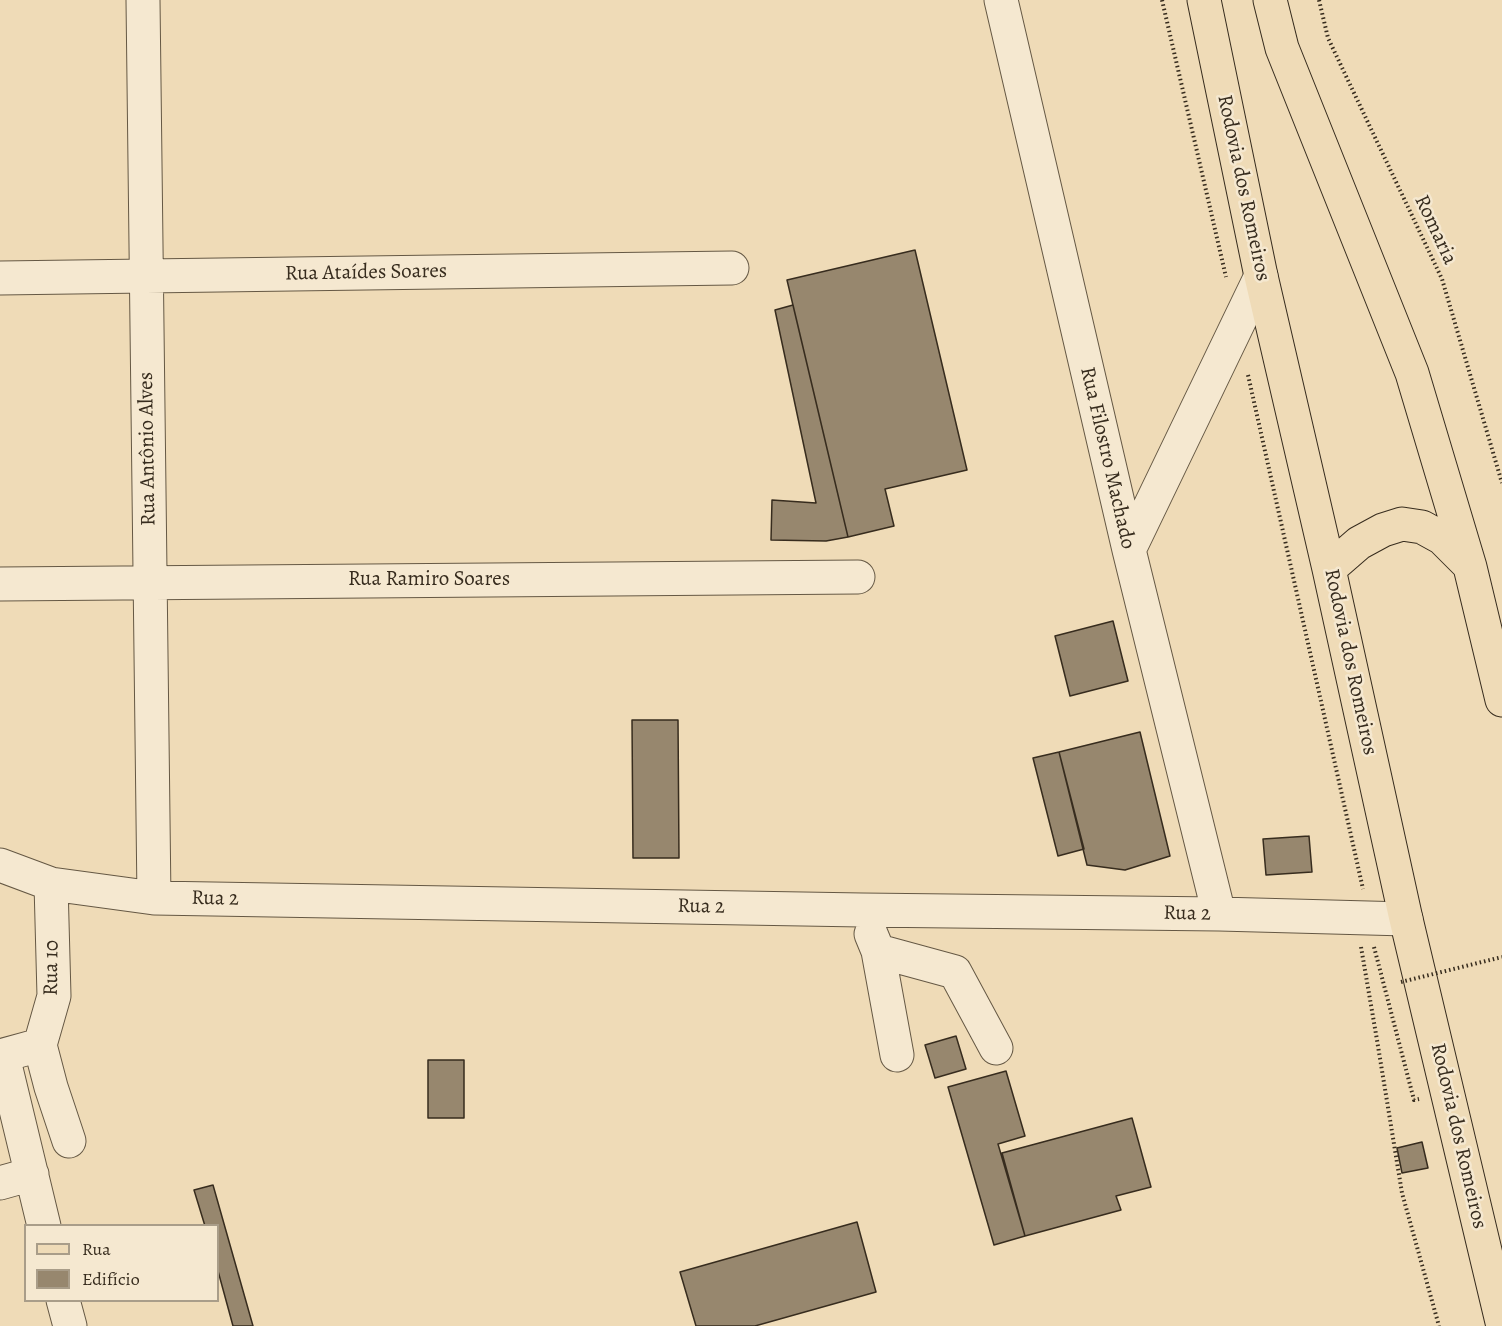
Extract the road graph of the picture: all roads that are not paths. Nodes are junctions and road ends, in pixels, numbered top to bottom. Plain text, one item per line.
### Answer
1 (143, 0) edge
2 (1001, 0) edge
3 (1204, 0) edge
4 (1270, 0) edge
5 (732, 268) dead end
6 (146, 276) junction
7 (1261, 276) junction
8 (0, 278) edge
9 (1129, 550) junction
10 (1470, 567) junction
11 (1329, 569) junction
12 (858, 577) dead end
13 (150, 583) junction
14 (0, 584) edge
15 (1502, 700) edge
16 (0, 866) edge
17 (51, 884) junction
18 (154, 898) junction
19 (862, 910) junction
20 (1219, 914) junction
21 (1406, 919) junction
22 (878, 951) junction
23 (40, 1045) junction
24 (996, 1048) dead end
25 (897, 1055) dead end
26 (1, 1056) edge
27 (69, 1141) dead end
28 (32, 1173) junction
29 (0, 1183) edge
30 (45, 1224) edge
31 (64, 1302) edge
32 (1502, 1322) edge
33 (70, 1326) edge

1 - 6 street, Rua Antônio Alves
2 - 9 street, Rua Filostro Machado
3 - 7 main road, Rodovia dos Romeiros
4 - 10 main road
5 - 6 street, Rua Ataídes Soares
6 - 8 street, Rua Ataídes Soares
6 - 13 street, Rua Antônio Alves
7 - 9 street
7 - 11 main road, Rodovia dos Romeiros
9 - 20 street, Rua Filostro Machado
10 - 11 main road
10 - 15 main road
11 - 21 main road, Rodovia dos Romeiros
12 - 13 street, Rua Ramiro Soares
13 - 14 street, Rua Ramiro Soares
13 - 18 street, Rua Antônio Alves
16 - 17 street, Rua 2
17 - 18 street, Rua 2
17 - 23 street, Rua 10
18 - 19 street, Rua 2
19 - 20 street, Rua 2
19 - 22 street
20 - 21 street, Rua 2
21 - 32 main road, Rodovia dos Romeiros
22 - 24 street
22 - 25 street
23 - 26 street
23 - 27 street
26 - 28 street
28 - 29 street
28 - 30 street
31 - 33 street

